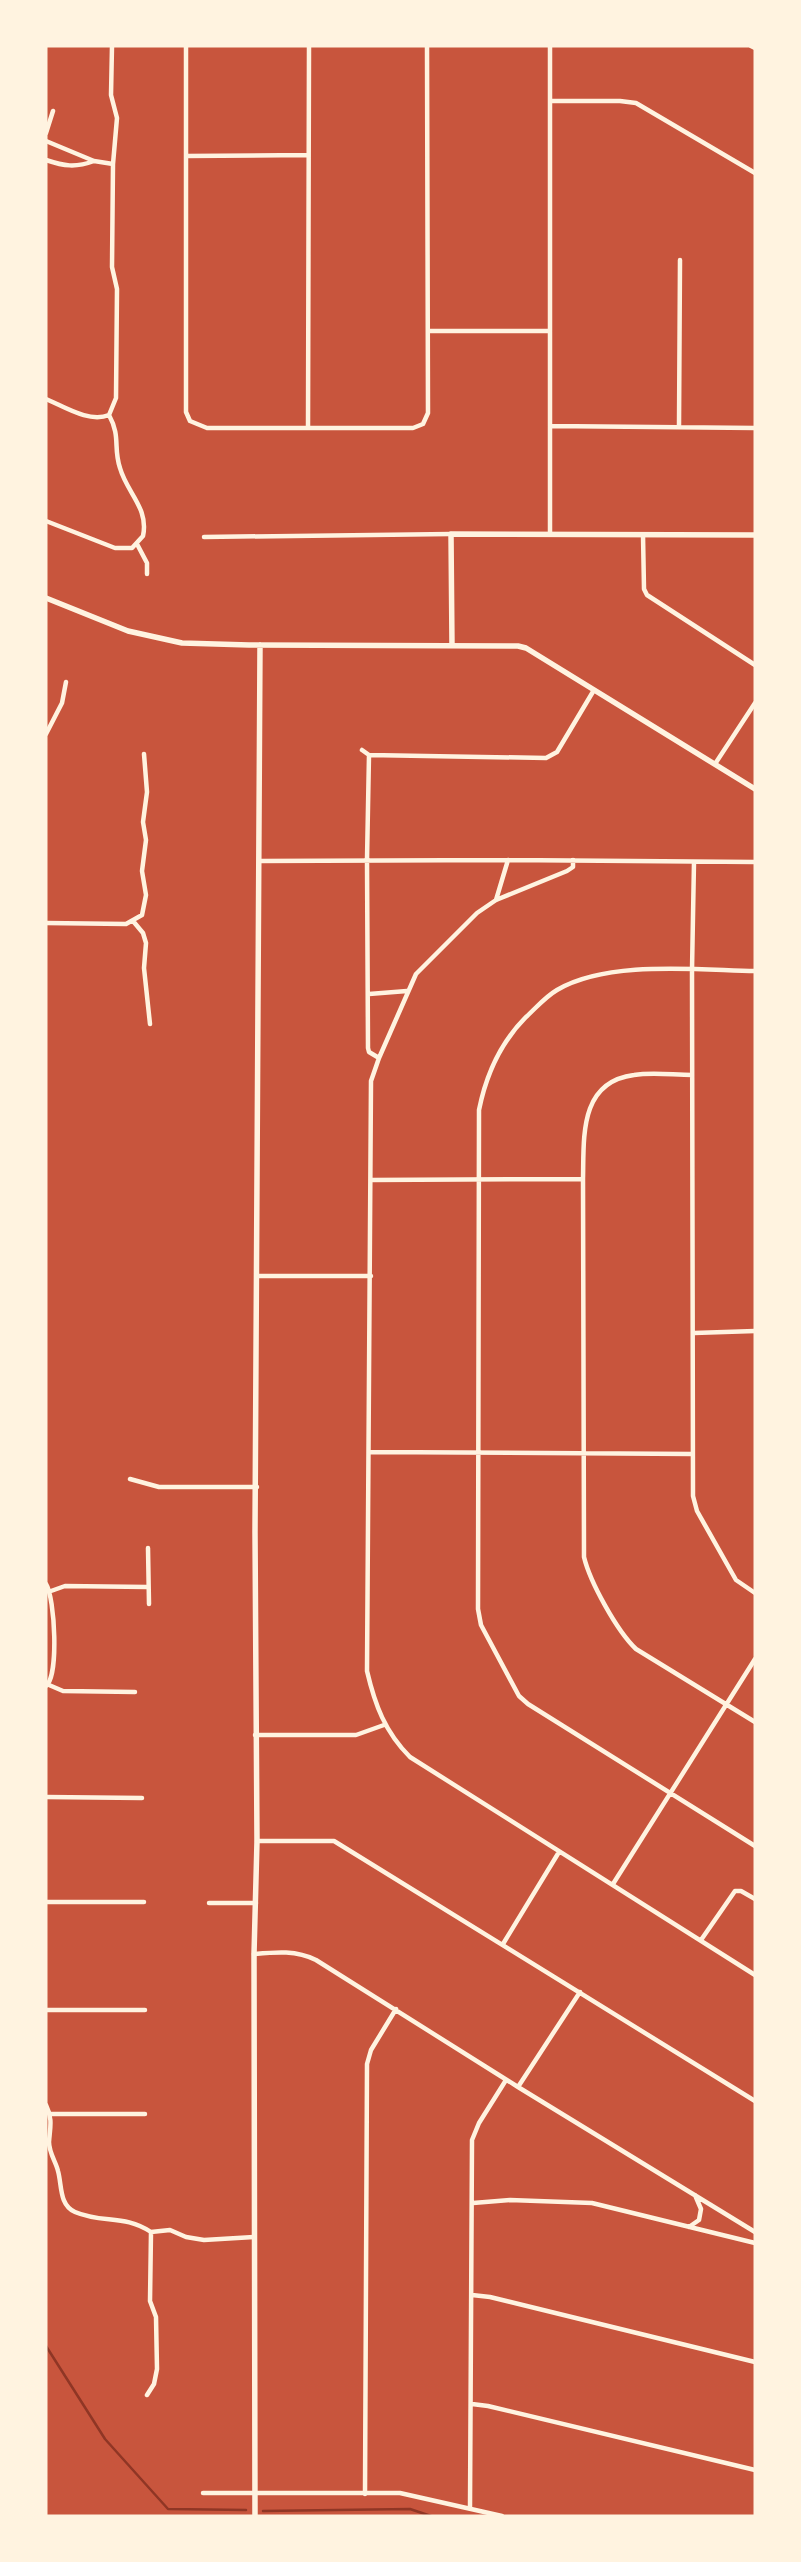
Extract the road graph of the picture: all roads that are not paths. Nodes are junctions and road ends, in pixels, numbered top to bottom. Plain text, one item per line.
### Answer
1 (112, 46) edge
2 (186, 46) edge
3 (308, 46) edge
4 (427, 46) edge
5 (550, 46) edge
6 (751, 46) edge
7 (755, 48) edge
8 (550, 101) junction
9 (53, 111) dead end
10 (46, 133) edge
11 (46, 141) edge
12 (308, 155) junction
13 (186, 156) junction
14 (46, 160) edge
15 (94, 161) junction
16 (113, 164) junction
17 (755, 173) edge
18 (680, 260) dead end
19 (550, 331) junction
20 (428, 332) junction
21 (46, 399) edge
22 (109, 414) junction
23 (550, 426) junction
24 (679, 426) junction
25 (308, 428) junction
26 (755, 428) edge
27 (46, 521) edge
28 (451, 534) junction
29 (550, 534) junction
30 (643, 535) junction
31 (755, 535) edge
32 (204, 536) dead end
33 (137, 544) junction
34 (147, 574) dead end
35 (46, 598) edge
36 (260, 645) junction
37 (452, 646) junction
38 (755, 665) edge
39 (66, 682) dead end
40 (594, 690) junction
41 (755, 703) edge
42 (46, 734) edge
43 (362, 750) dead end
44 (144, 754) dead end
45 (369, 755) junction
46 (715, 764) junction
47 (755, 790) edge
48 (367, 860) junction
49 (508, 860) junction
50 (573, 860) junction
51 (260, 861) junction
52 (694, 862) junction
53 (755, 862) edge
54 (496, 900) junction
55 (133, 921) junction
56 (46, 923) edge
57 (692, 970) junction
58 (755, 971) edge
59 (407, 992) junction
60 (369, 994) junction
61 (150, 1024) dead end
62 (379, 1058) junction
63 (692, 1075) junction
64 (583, 1179) junction
65 (371, 1180) junction
66 (478, 1181) junction
67 (258, 1276) junction
68 (371, 1276) junction
69 (755, 1331) edge
70 (694, 1333) junction
71 (370, 1452) junction
72 (583, 1452) junction
73 (479, 1453) junction
74 (692, 1454) junction
75 (130, 1479) dead end
76 (257, 1487) junction
77 (148, 1548) dead end
78 (46, 1584) edge
79 (148, 1586) junction
80 (51, 1591) junction
81 (755, 1593) edge
82 (149, 1604) dead end
83 (755, 1659) edge
84 (48, 1685) edge
85 (135, 1692) dead end
86 (727, 1705) junction
87 (755, 1722) edge
88 (384, 1725) junction
89 (255, 1734) junction
90 (670, 1794) junction
91 (46, 1797) edge
92 (142, 1798) dead end
93 (257, 1841) junction
94 (755, 1846) edge
95 (559, 1852) junction
96 (613, 1884) junction
97 (755, 1899) edge
98 (46, 1902) edge
99 (144, 1902) dead end
100 (209, 1903) dead end
101 (256, 1903) junction
102 (701, 1940) junction
103 (503, 1944) junction
104 (254, 1954) junction
105 (755, 1975) edge
106 (580, 1992) junction
107 (396, 2009) junction
108 (46, 2010) edge
109 (145, 2010) dead end
110 (506, 2080) junction
111 (518, 2087) junction
112 (755, 2101) edge
113 (46, 2105) edge
114 (51, 2114) junction
115 (146, 2114) dead end
116 (695, 2195) junction
117 (473, 2203) junction
118 (689, 2227) junction
119 (151, 2232) junction
120 (755, 2232) edge
121 (254, 2237) junction
122 (755, 2243) edge
123 (472, 2295) junction
124 (755, 2362) edge
125 (147, 2395) dead end
126 (472, 2404) junction
127 (755, 2470) edge
128 (255, 2492) junction
129 (203, 2493) dead end
130 (366, 2494) junction
131 (470, 2508) junction
132 (255, 2516) edge
133 (502, 2516) edge

1 - 16 street
2 - 13 street
3 - 12 street
4 - 20 street
5 - 8 street
6 - 7 street
8 - 17 street
8 - 19 street
9 - 10 street
11 - 15 street
12 - 13 street
12 - 25 street
13 - 25 street
14 - 15 street
15 - 16 street
16 - 22 street
18 - 24 street
19 - 20 street
19 - 23 street
20 - 25 street
21 - 22 street
22 - 33 street
23 - 24 street
23 - 29 street
24 - 26 street
27 - 33 street
28 - 29 street
28 - 32 street
28 - 37 street
29 - 30 street
30 - 31 street
30 - 38 street
33 - 34 street
35 - 36 street
36 - 37 street
36 - 51 street
37 - 40 street
39 - 42 street
40 - 45 street
40 - 46 street
41 - 46 street
43 - 45 street
44 - 55 street
45 - 48 street
46 - 47 street
48 - 49 street
48 - 51 street
48 - 60 street
49 - 50 street
49 - 54 street
50 - 52 street
50 - 54 street
51 - 67 street
52 - 53 street
52 - 57 street
54 - 59 street
55 - 56 street
55 - 61 street
57 - 58 street
57 - 63 street
57 - 66 street
59 - 60 street
59 - 62 street
60 - 62 street
62 - 65 street
63 - 64 street
63 - 70 street
64 - 66 street
64 - 72 street
65 - 66 street
65 - 68 street
66 - 73 street
67 - 68 street
67 - 76 street
68 - 71 street
69 - 70 street
70 - 74 street
71 - 73 street
71 - 88 street
72 - 73 street
72 - 74 street
72 - 86 street
73 - 90 street
74 - 81 street
75 - 76 street
76 - 89 street
77 - 79 street
78 - 80 street
79 - 80 street
79 - 82 street
80 - 84 street
83 - 86 street
84 - 85 street
86 - 87 street
86 - 90 street
88 - 89 street
88 - 95 street
89 - 93 street
90 - 94 street
90 - 96 street
91 - 92 street
93 - 101 street
93 - 103 street
95 - 96 street
95 - 103 street
96 - 102 street
97 - 102 street
98 - 99 street
100 - 101 street
101 - 104 street
102 - 105 street
103 - 106 street
104 - 107 street
104 - 121 street
106 - 111 street
106 - 112 street
107 - 110 street
107 - 130 street
108 - 109 street
110 - 111 street
110 - 117 street
111 - 116 street
113 - 114 street
114 - 115 street
114 - 119 street
116 - 118 street
116 - 120 street
117 - 118 street
117 - 123 street
118 - 122 street
119 - 121 street
119 - 125 street
121 - 128 street
123 - 124 street
123 - 126 street
126 - 127 street
126 - 131 street
128 - 129 street
128 - 130 street
128 - 132 street
130 - 131 street
131 - 133 street

